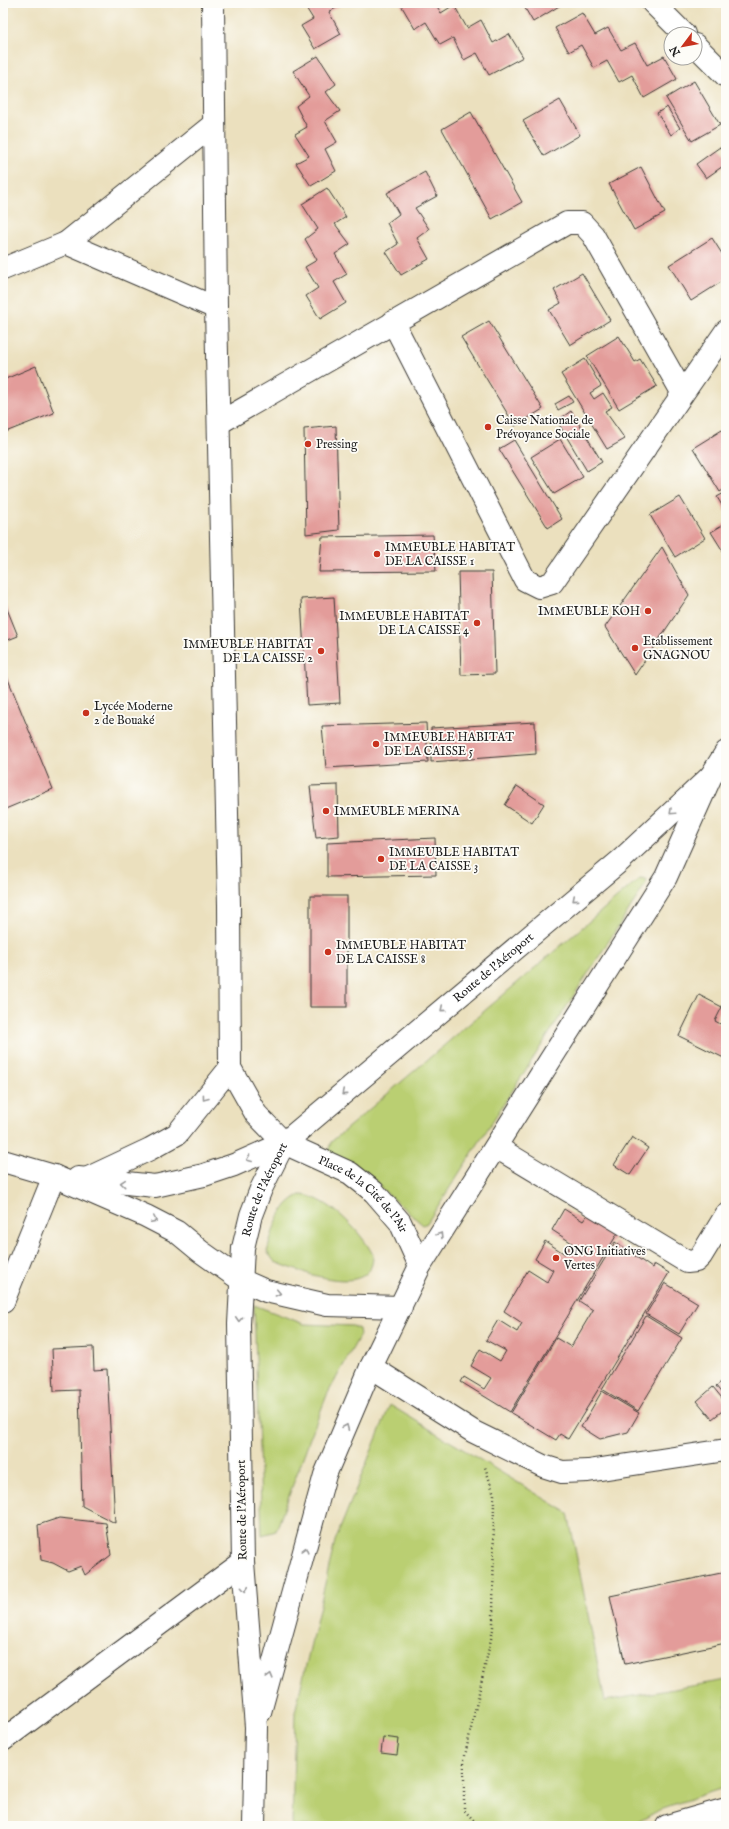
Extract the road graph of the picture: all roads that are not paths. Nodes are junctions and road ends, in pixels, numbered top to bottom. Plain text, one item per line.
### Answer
1 (213, 3) edge
2 (652, 3) edge
3 (676, 26) edge
4 (703, 53) edge
5 (726, 76) edge
6 (214, 124) junction
7 (66, 243) junction
8 (3, 269) edge
9 (216, 308) junction
10 (393, 322) junction
11 (726, 330) edge
12 (682, 392) junction
13 (219, 423) junction
14 (726, 752) edge
15 (711, 776) junction
16 (230, 1068) junction
17 (284, 1143) junction
18 (496, 1146) junction
19 (3, 1161) edge
20 (54, 1176) junction
21 (86, 1179) junction
22 (726, 1215) edge
23 (420, 1266) junction
24 (241, 1280) junction
25 (3, 1302) edge
26 (401, 1307) junction
27 (372, 1367) junction
28 (726, 1450) edge
29 (243, 1562) junction
30 (256, 1727) junction
31 (3, 1740) edge
32 (726, 1809) edge
33 (254, 1826) edge
34 (667, 1826) edge

1 - 6 main road
2 - 3 main road
4 - 5 main road
6 - 7 main road
6 - 9 main road
7 - 8 main road
7 - 9 main road
9 - 13 main road
10 - 12 main road
10 - 12 main road
10 - 13 main road
11 - 12 main road
13 - 16 main road
14 - 15 main road, Route de l'Aéroport
15 -> 17 main road, Route de l'Aéroport
15 - 18 main road, Route de l'Aéroport
16 - 17 main road
16 -> 21 main road
17 -> 21 main road
17 - 23 main road, Place de la Cité de l'Air
17 - 24 main road, Route de l'Aéroport
18 - 22 main road
23 -> 18 main road, Route de l'Aéroport
19 - 20 main road
20 - 21 main road
20 -> 24 main road
20 - 25 main road
23 - 26 main road, Route de l'Aéroport
24 -> 26 main road
24 -> 29 main road, Route de l'Aéroport
26 - 27 main road, Route de l'Aéroport
27 - 28 main road
30 -> 27 main road, Route de l'Aéroport
29 -> 30 main road, Route de l'Aéroport
29 - 31 main road
30 - 33 main road, Route de l'Aéroport
32 - 34 main road

